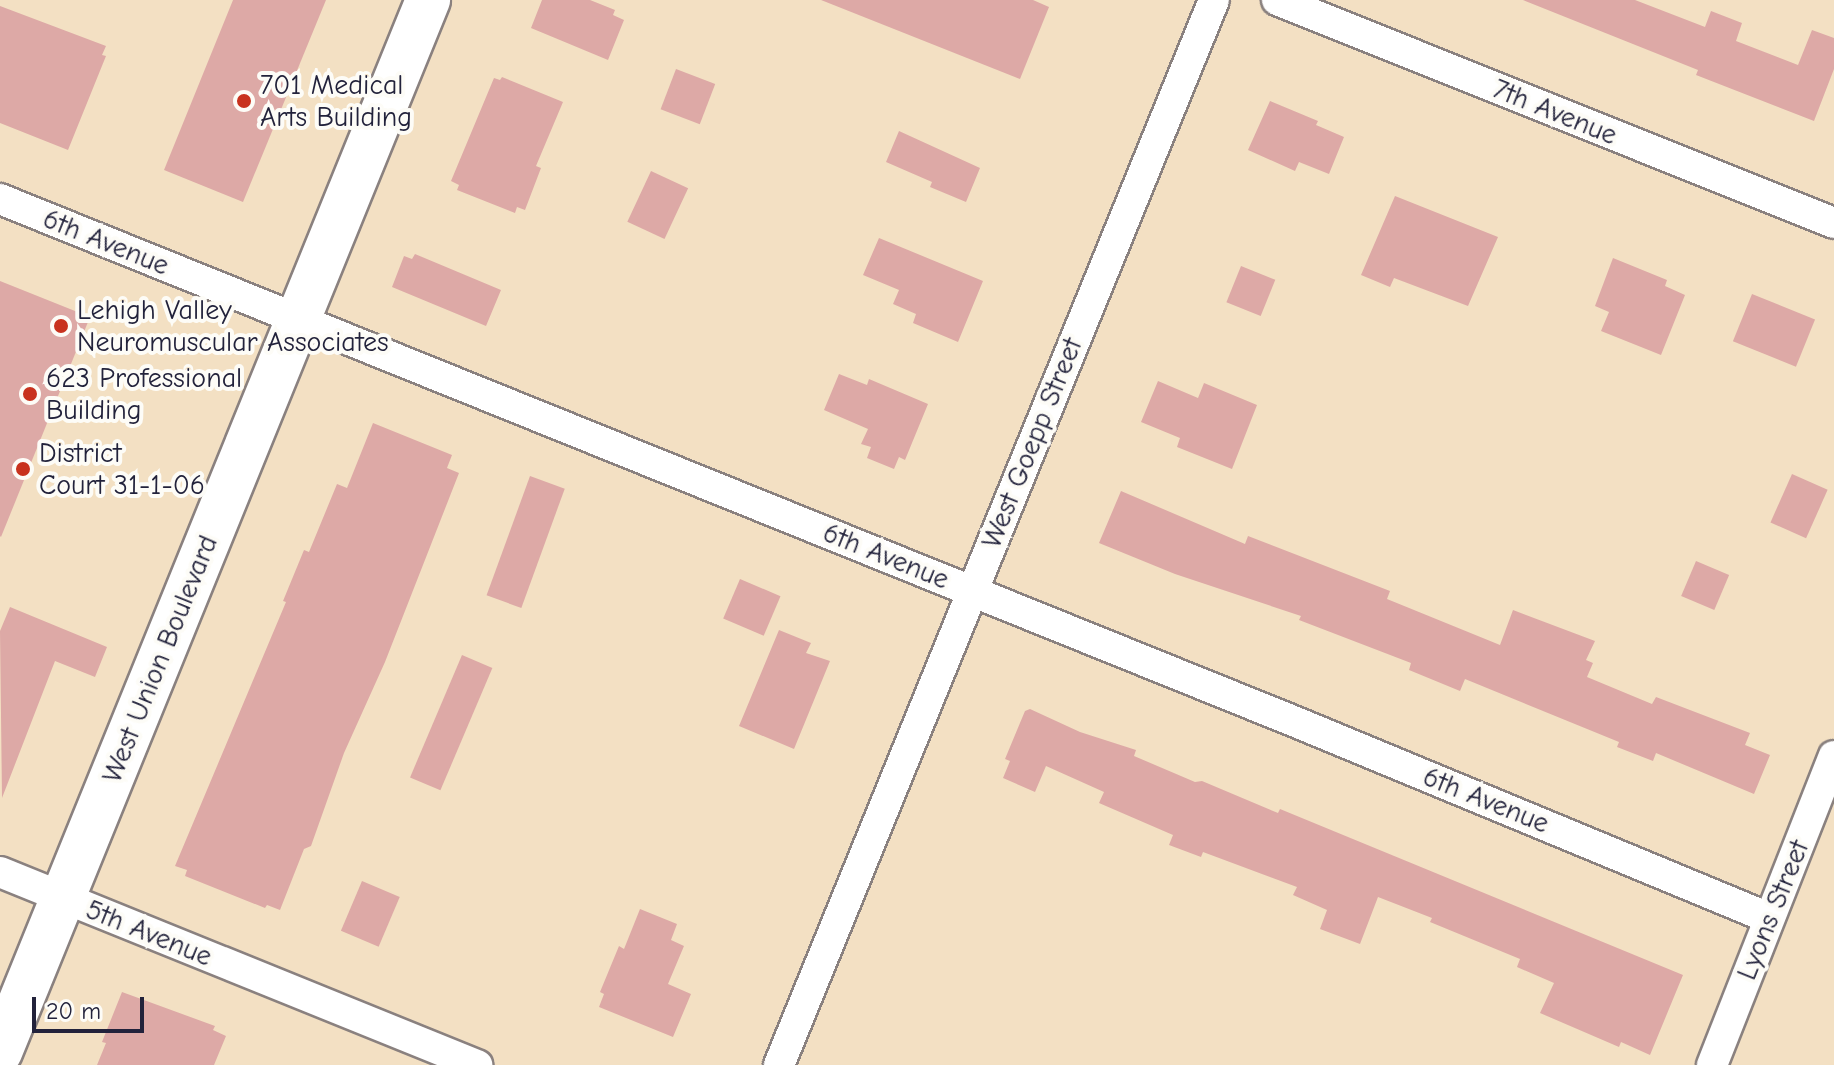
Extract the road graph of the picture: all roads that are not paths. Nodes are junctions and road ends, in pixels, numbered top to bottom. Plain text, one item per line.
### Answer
1 (428, 0) edge
2 (1214, 0) edge
3 (1277, 0) edge
4 (0, 199) edge
5 (1834, 223) edge
6 (298, 319) junction
7 (971, 591) junction
8 (1834, 756) edge
9 (0, 872) edge
10 (63, 898) junction
11 (1769, 918) junction
12 (0, 1052) edge
13 (477, 1065) edge
14 (779, 1065) edge
15 (1712, 1065) edge

1 - 6 main road, West Union Boulevard
2 - 7 street, West Goepp Street
3 - 5 street, 7th Avenue
4 - 6 street, 6th Avenue
6 - 7 street, 6th Avenue
6 - 10 main road, West Union Boulevard
7 - 11 street, 6th Avenue
7 - 14 street, West Goepp Street
8 - 11 street, Lyons Street
9 - 10 street, 5th Avenue
10 - 12 main road, West Union Boulevard
10 - 13 street, 5th Avenue
11 - 15 street, Lyons Street

